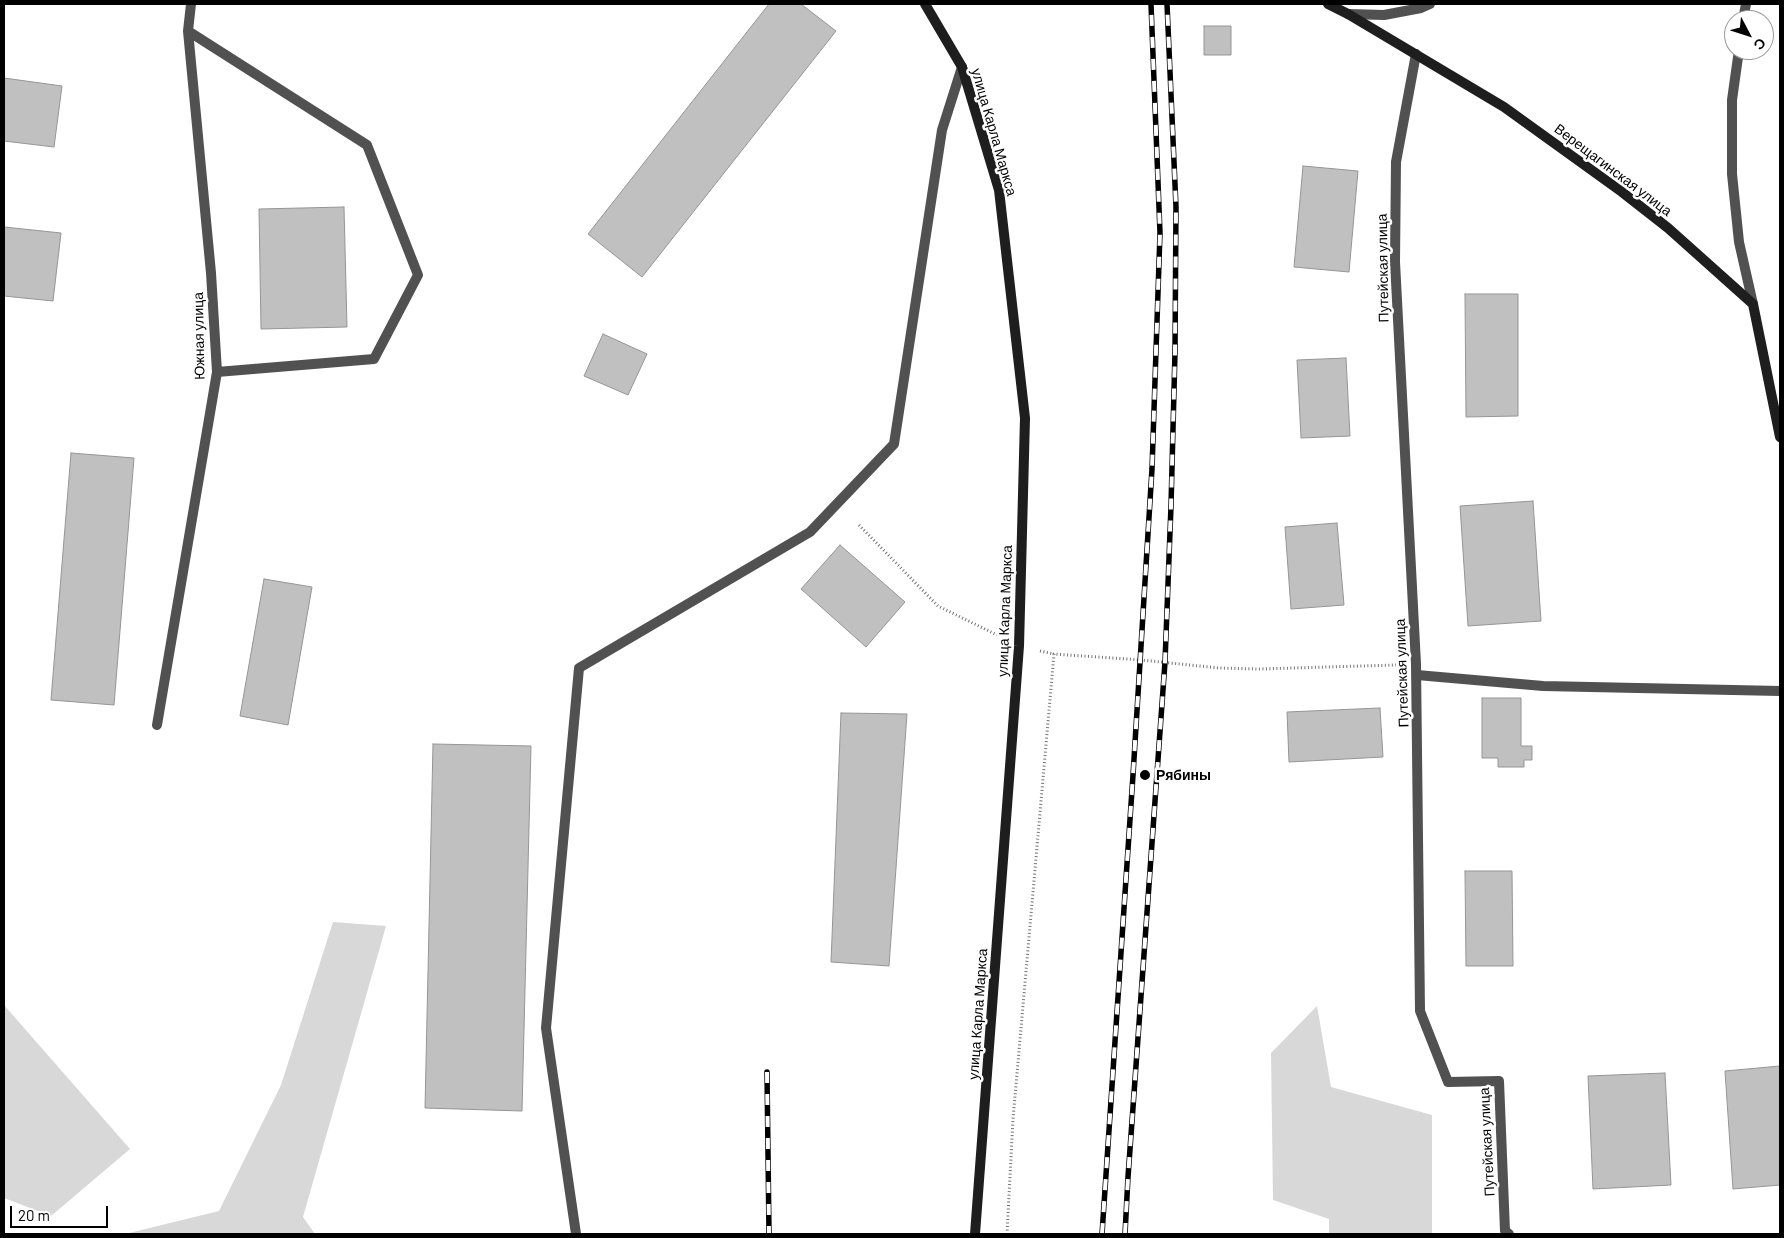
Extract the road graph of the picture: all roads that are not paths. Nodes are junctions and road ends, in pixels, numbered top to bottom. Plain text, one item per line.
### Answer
1 (191, 4) edge
2 (925, 4) edge
3 (1328, 4) edge
4 (1430, 4) edge
5 (1348, 14) junction
6 (188, 31) junction
7 (1416, 54) junction
8 (1738, 60) edge
9 (962, 67) junction
10 (1753, 304) junction
11 (216, 372) junction
12 (1780, 437) edge
13 (1416, 669) junction
14 (1780, 690) edge
15 (157, 725) dead end
16 (576, 1234) edge
17 (975, 1234) edge
18 (1509, 1234) edge

1 - 6 street, Южная улица
2 - 9 main road, улица Карла Маркса
3 - 5 main road, Верещагинская улица
4 - 5 street
5 - 7 main road, Верещагинская улица
6 - 11 street, Южная улица
6 - 11 street
7 - 10 main road, Верещагинская улица
7 - 13 street, Путейская улица
8 - 10 street
9 - 16 street
9 - 17 main road, улица Карла Маркса
10 - 12 main road
11 - 15 street, Южная улица
13 - 14 street
13 - 18 street, Путейская улица

